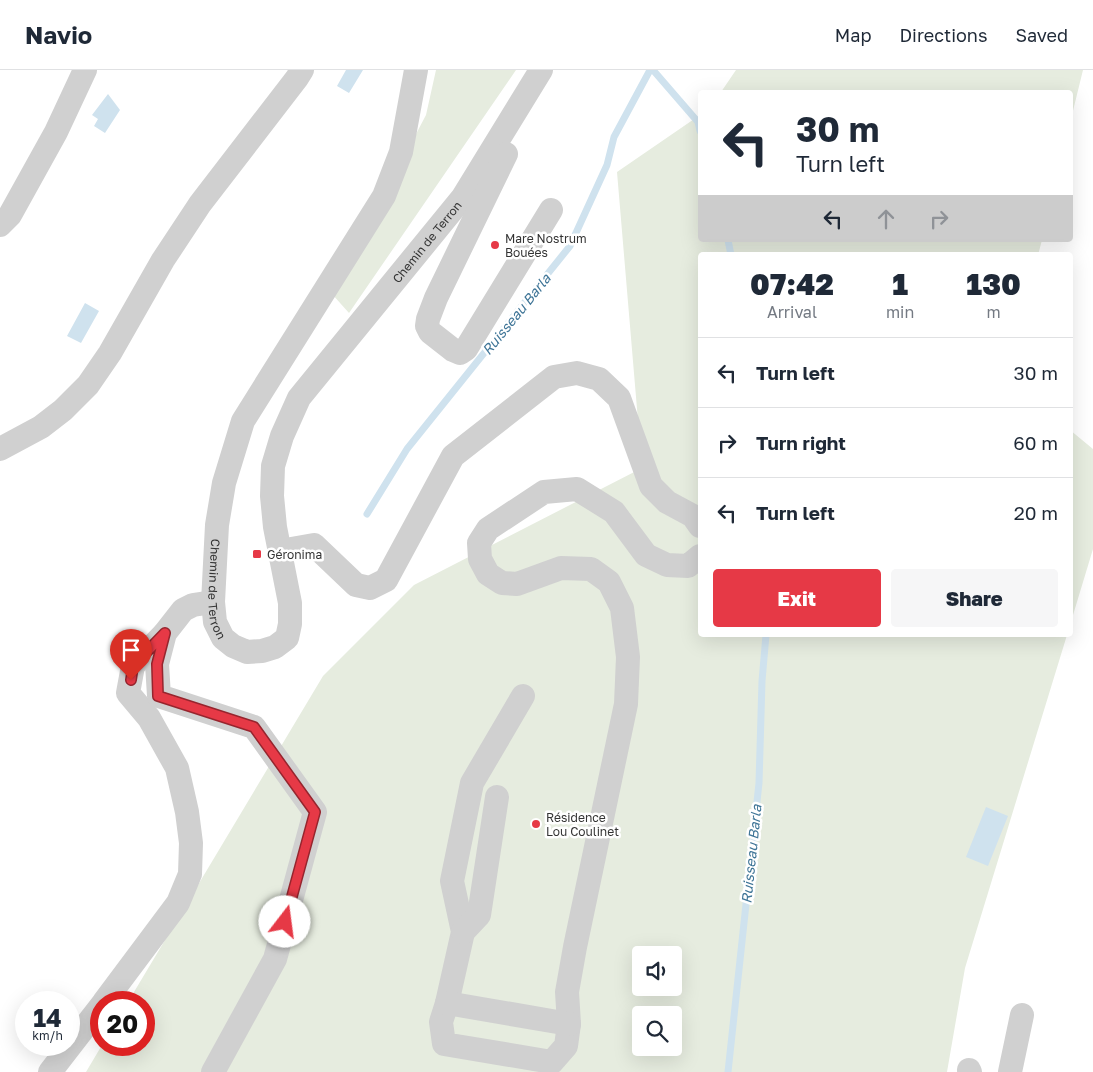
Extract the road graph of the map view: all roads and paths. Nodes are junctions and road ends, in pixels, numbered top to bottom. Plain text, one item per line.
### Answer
1 (86, 70) edge
2 (302, 70) edge
3 (416, 70) edge
4 (541, 70) edge
5 (512, 117) junction
6 (551, 210) dead end
7 (0, 225) edge
8 (0, 450) edge
9 (698, 523) edge
10 (280, 551) junction
11 (698, 558) edge
12 (213, 602) junction
13 (165, 633) junction
14 (523, 696) dead end
15 (497, 797) dead end
16 (463, 932) junction
17 (112, 991) edge
18 (447, 1003) junction
19 (1022, 1015) dead end
20 (90, 1020) edge
21 (569, 1024) junction
22 (50, 1072) edge
23 (213, 1072) edge
24 (1010, 1072) edge

1 - 7 street
2 - 8 street
3 - 12 street, Chemin de Terron
4 - 5 street, Chemin de Terron
5 - 6 street
5 - 10 street, Chemin de Terron
9 - 10 street
10 - 12 street, Chemin de Terron
11 - 21 street
12 - 13 street
13 - 17 street
13 - 23 street
14 - 16 street
15 - 16 street
16 - 18 street
18 - 21 street
18 - 21 street
19 - 24 street
20 - 22 street

